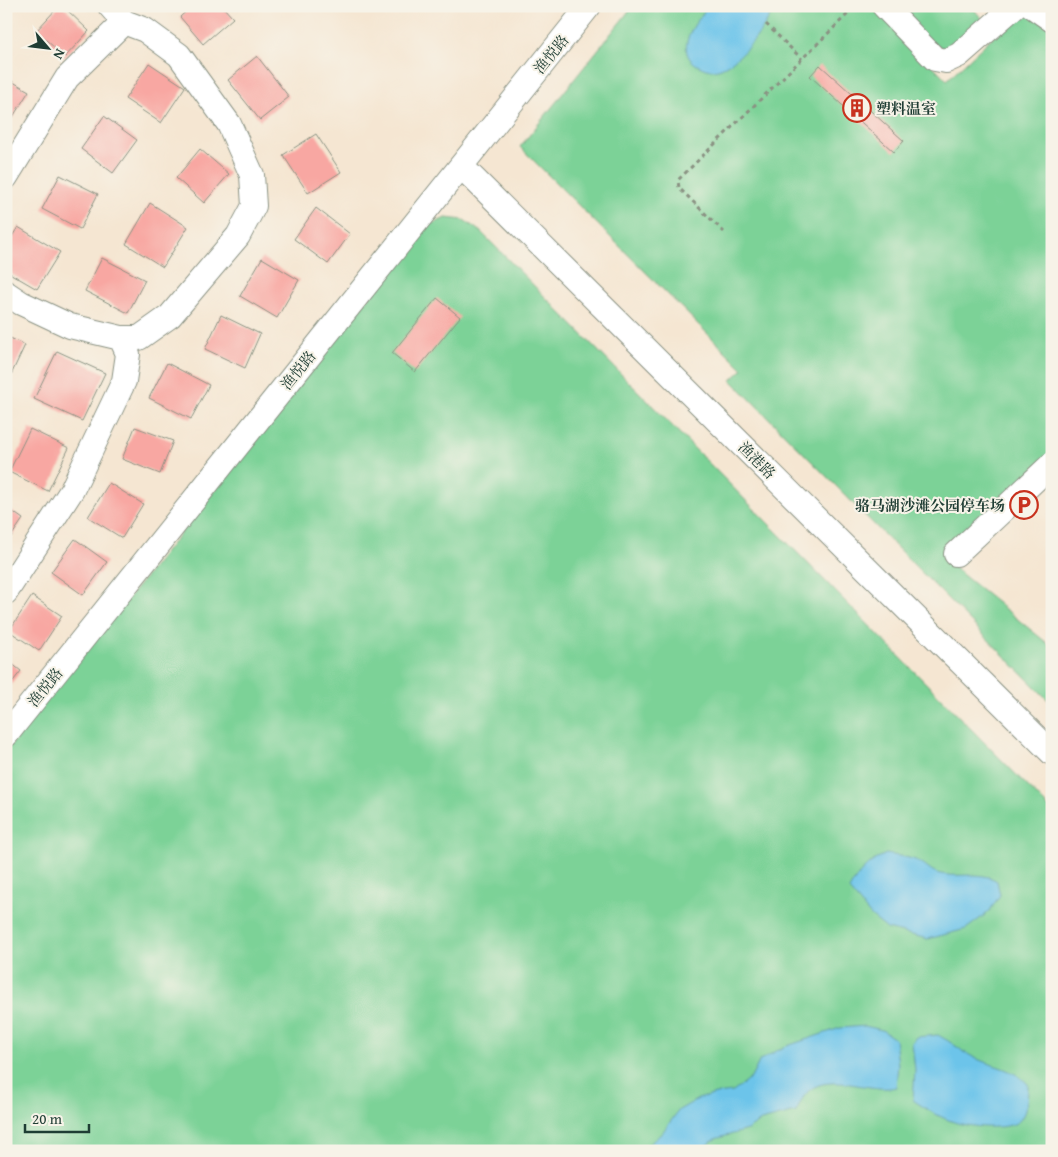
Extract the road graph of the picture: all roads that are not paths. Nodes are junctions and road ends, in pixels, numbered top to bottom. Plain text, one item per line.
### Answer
1 (589, 6) edge
2 (884, 6) edge
3 (1015, 6) edge
4 (1032, 6) edge
5 (117, 14) edge
6 (1052, 20) edge
7 (461, 166) junction
8 (6, 177) edge
9 (6, 293) edge
10 (121, 338) junction
11 (1052, 464) edge
12 (956, 554) dead end
13 (6, 592) edge
14 (6, 735) edge
15 (1052, 753) edge

1 - 7 street, 渔悦路
2 - 3 street
4 - 6 street
5 - 8 street
5 - 10 street
7 - 14 street, 渔悦路
7 - 15 street, 渔港路
9 - 10 street
10 - 13 street
11 - 12 street

